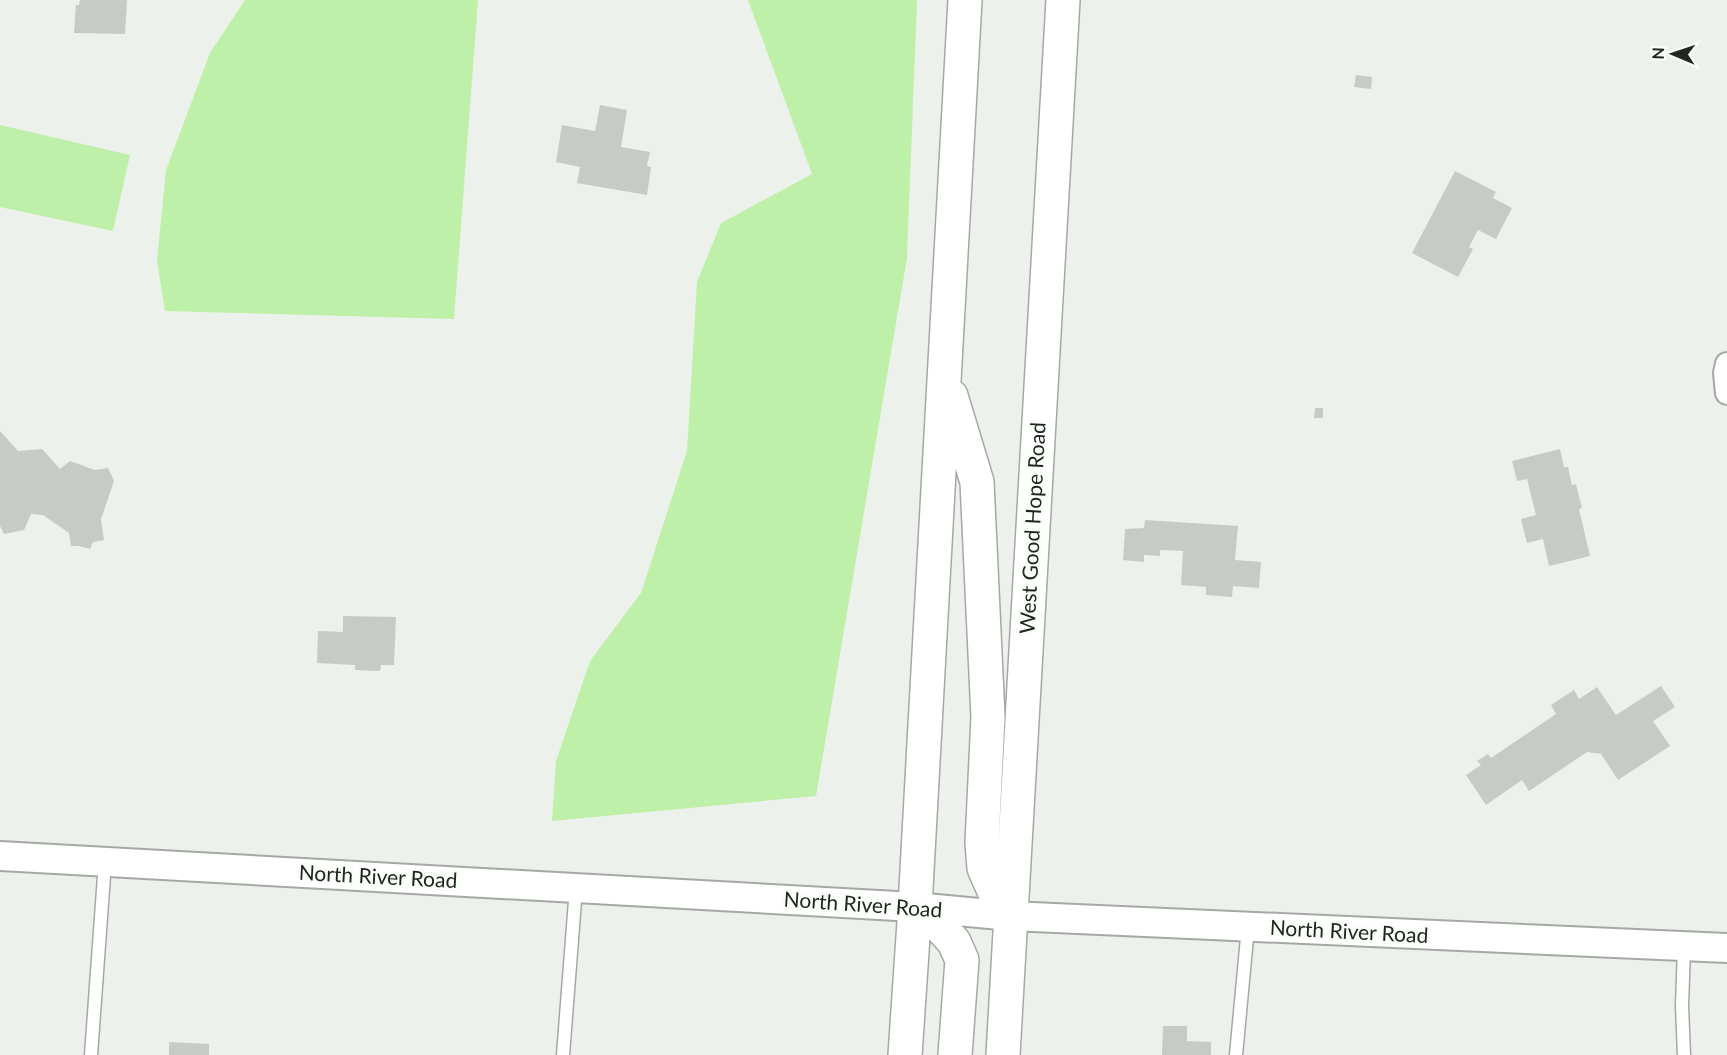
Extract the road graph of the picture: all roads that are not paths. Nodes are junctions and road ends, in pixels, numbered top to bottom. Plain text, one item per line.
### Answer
1 (965, 0) edge
2 (1063, 0) edge
3 (1727, 364) edge
4 (944, 375) junction
5 (1727, 393) edge
6 (0, 856) edge
7 (105, 862) junction
8 (576, 888) junction
9 (915, 907) junction
10 (1011, 916) junction
11 (1248, 927) junction
12 (1684, 947) junction
13 (1727, 948) edge
14 (91, 1055) edge
15 (563, 1055) edge
16 (905, 1055) edge
17 (955, 1055) edge
18 (1003, 1055) edge
19 (1236, 1055) edge
20 (1684, 1055) edge

1 - 4 main road
2 - 10 main road, West Good Hope Road
3 - 5 street
4 - 9 main road
4 - 10 main road
6 - 7 street, North River Road
7 - 8 street, North River Road
7 - 14 lane
8 - 9 street, North River Road
8 - 15 lane
9 - 10 street, North River Road
9 - 16 main road
9 - 17 main road
10 - 11 street, North River Road
10 - 18 main road, West Good Hope Road
11 - 12 street, North River Road
11 - 19 lane
12 - 13 street, North River Road
12 - 20 lane

